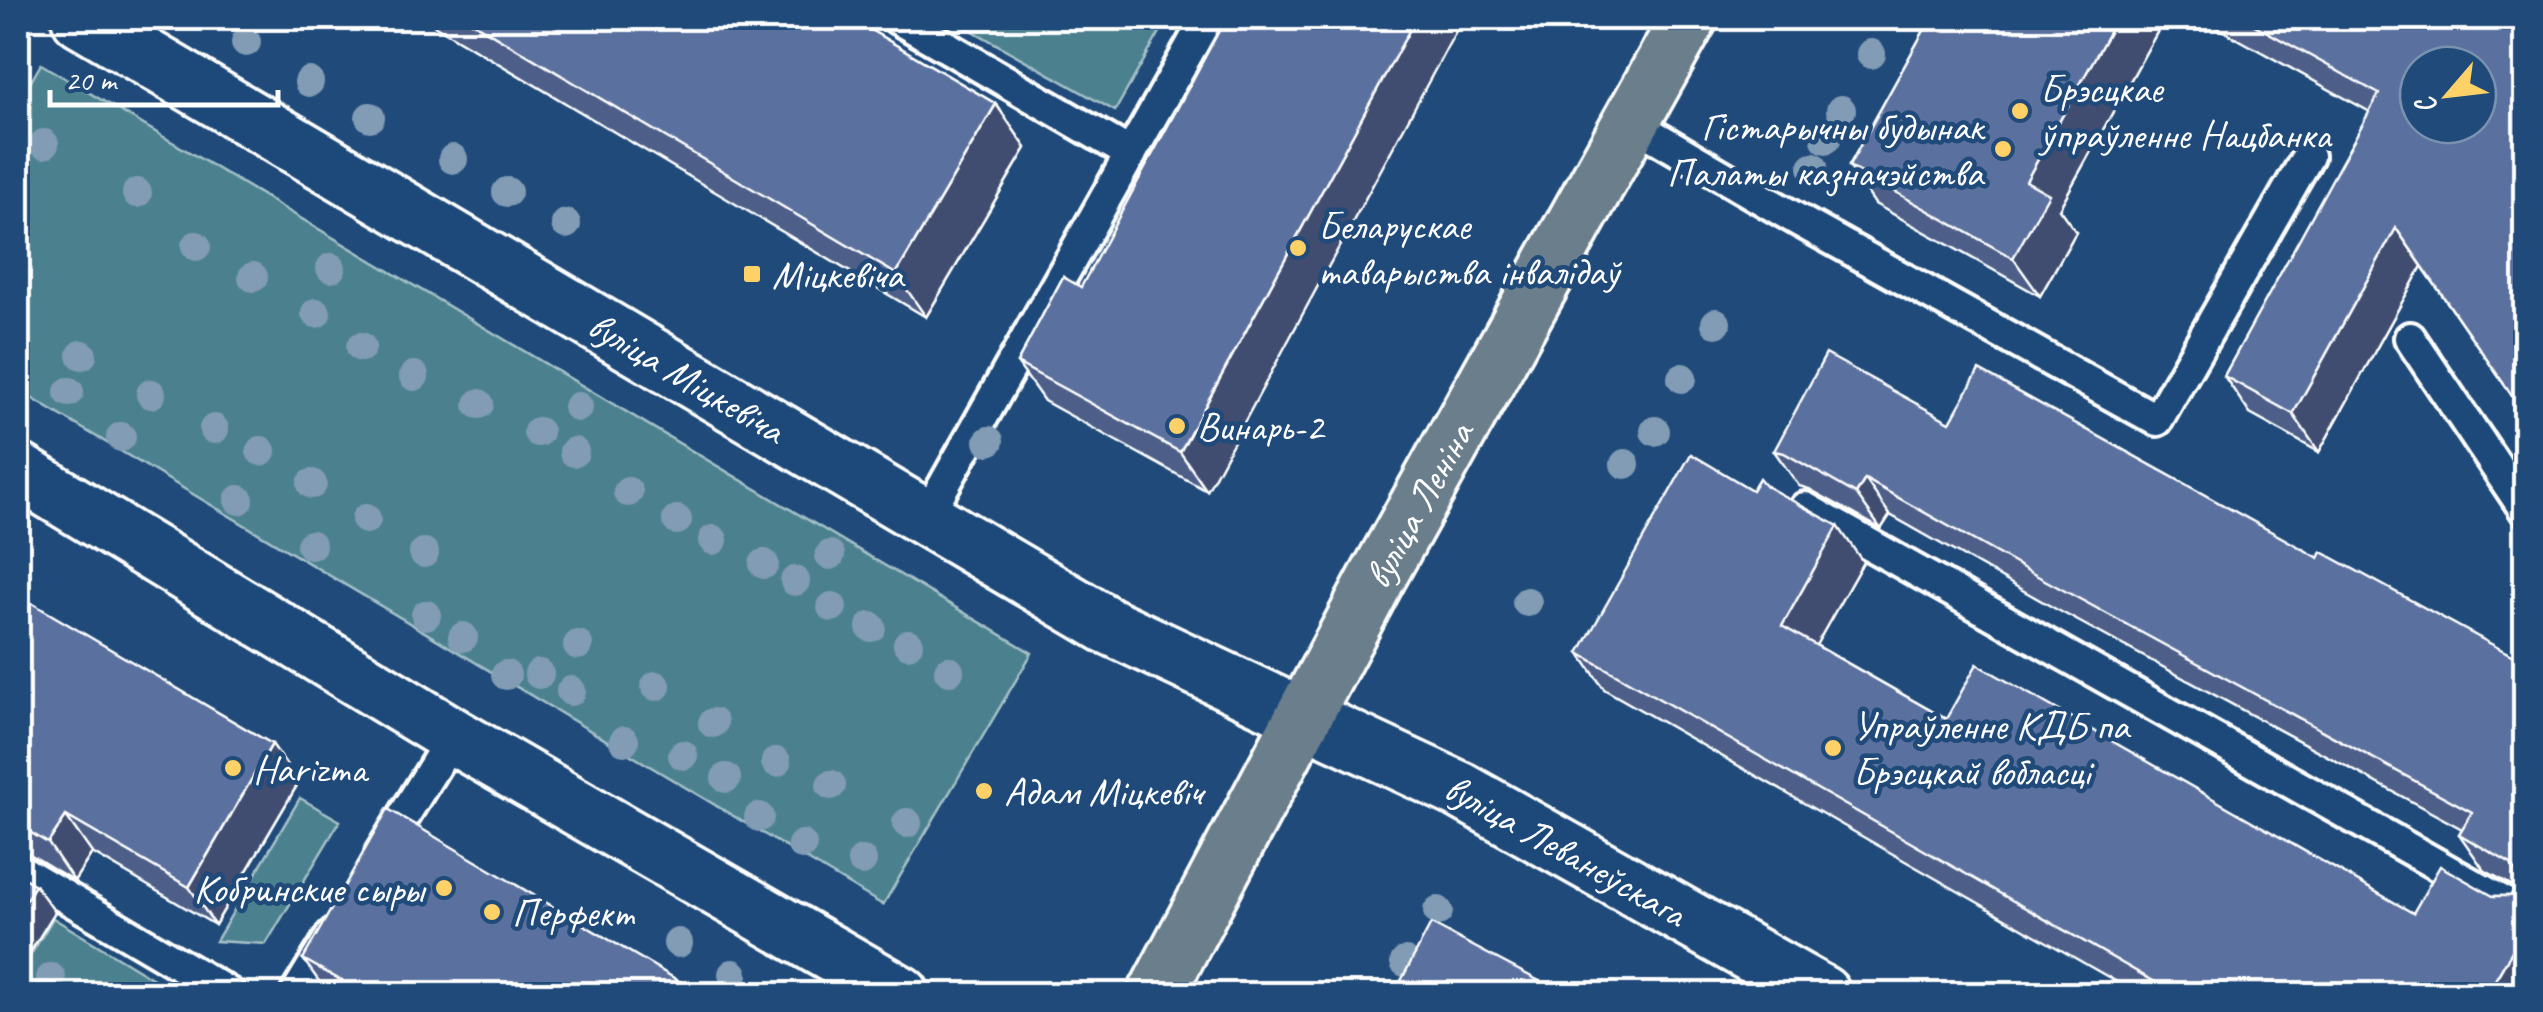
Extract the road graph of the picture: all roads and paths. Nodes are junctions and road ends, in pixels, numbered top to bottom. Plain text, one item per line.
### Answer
1 (80, 18) edge
2 (897, 18) edge
3 (1207, 18) edge
4 (1689, 18) edge
5 (1632, 123) junction
6 (1130, 154) junction
7 (2308, 156) dead end
8 (2410, 338) dead end
9 (18, 471) edge
10 (1800, 505) edge
11 (2526, 511) edge
12 (925, 519) junction
13 (1305, 718) junction
14 (453, 736) junction
15 (18, 869) edge
16 (366, 878) edge
17 (346, 912) edge
18 (2526, 915) edge
19 (230, 994) edge
20 (296, 994) edge
21 (901, 994) edge
22 (1156, 994) edge
23 (1822, 994) edge

1 - 12 main road, вуліца Міцкевіча
2 - 6 lane
3 - 6 lane
4 - 5 main road, вуліца Леніна
5 - 7 lane
5 - 13 main road, вуліца Леніна
6 - 12 lane
8 - 11 lane
9 - 14 main road
10 - 18 lane
12 - 13 main road, вуліца Міцкевіча
13 - 22 main road, вуліца Леніна
13 - 23 main road, вуліца Леванеўскага
14 - 16 lane
14 - 21 main road
15 - 19 lane
17 - 20 lane

